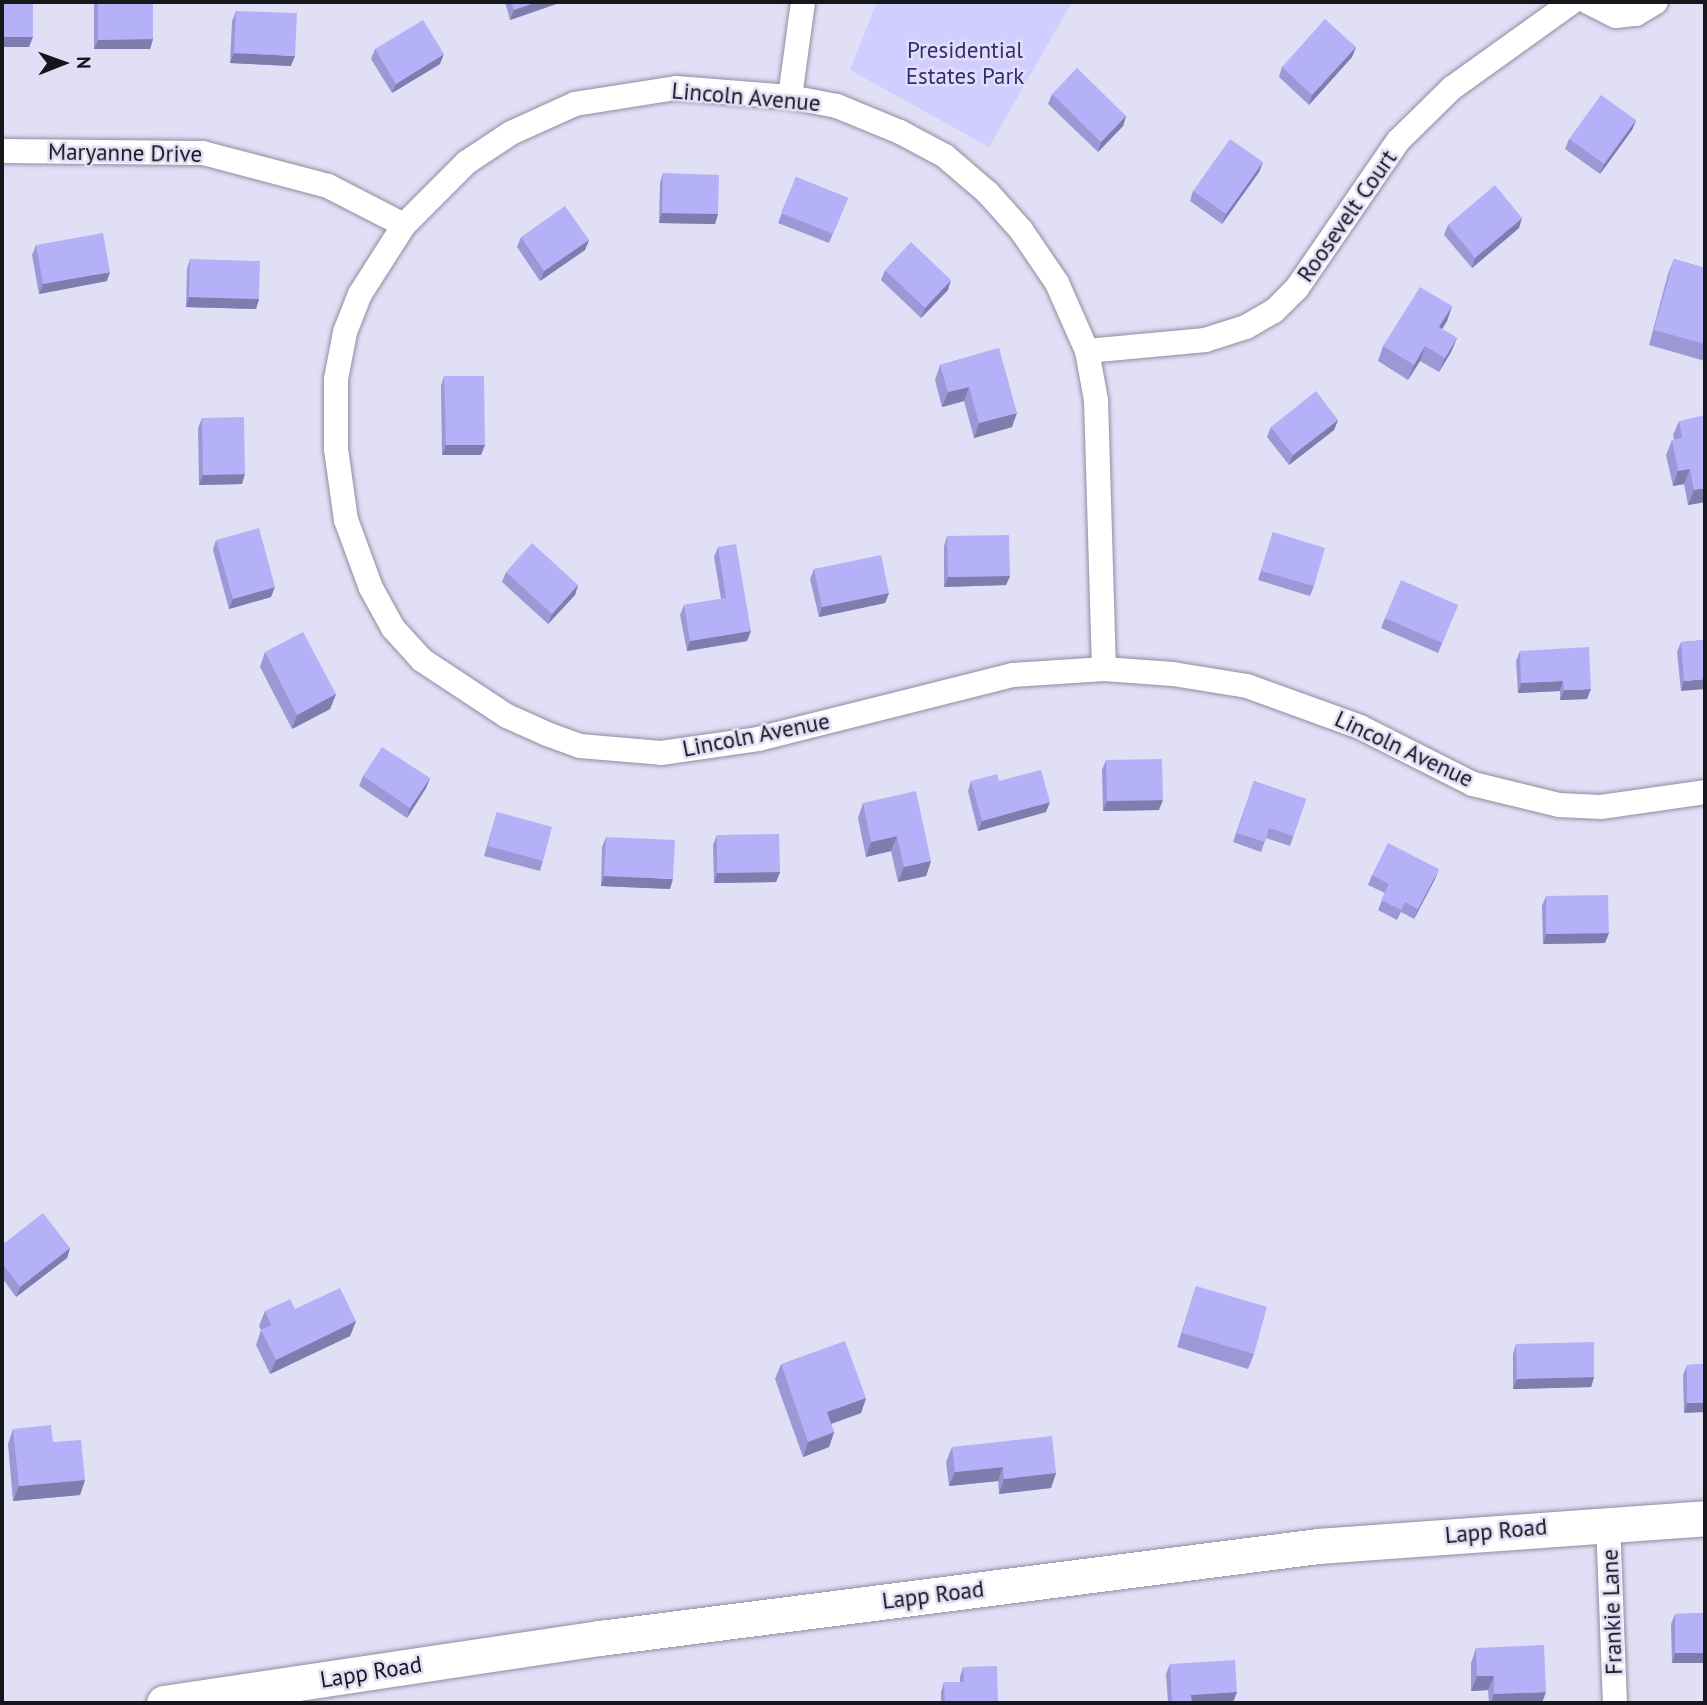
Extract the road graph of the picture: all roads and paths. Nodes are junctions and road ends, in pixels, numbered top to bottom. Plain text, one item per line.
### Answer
1 (803, 2) edge
2 (1572, 2) edge
3 (1588, 2) edge
4 (1656, 2) edge
5 (790, 97) junction
6 (2, 151) edge
7 (404, 225) junction
8 (1087, 351) junction
9 (1104, 669) junction
10 (1705, 792) edge
11 (1705, 1518) edge
12 (1608, 1522) junction
13 (164, 1703) edge
14 (1615, 1703) edge

1 - 5 street
2 - 8 street, Roosevelt Court
3 - 4 street
5 - 7 street, Lincoln Avenue
5 - 8 street, Lincoln Avenue
6 - 7 street, Maryanne Drive
7 - 9 street, Lincoln Avenue
8 - 9 street, Lincoln Avenue
9 - 10 street, Lincoln Avenue
11 - 12 street, Lapp Road
12 - 13 street, Lapp Road
12 - 14 street, Frankie Lane

